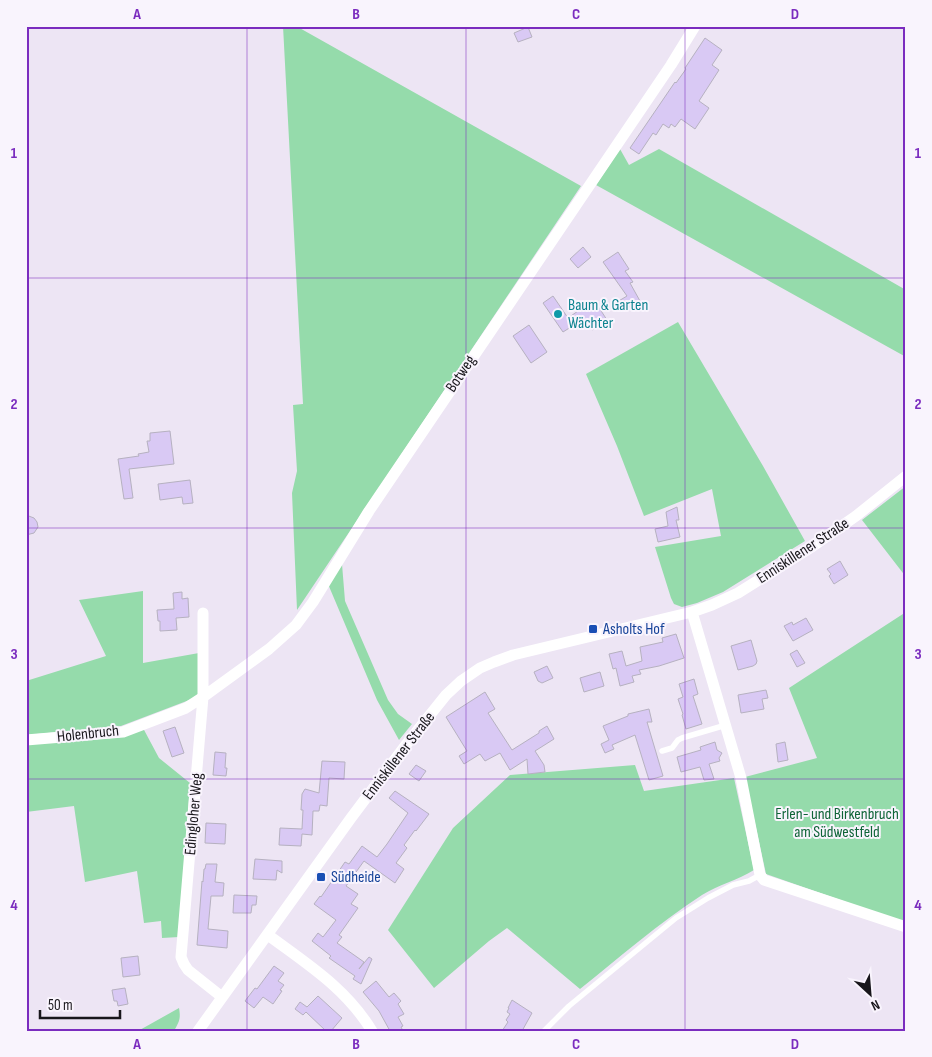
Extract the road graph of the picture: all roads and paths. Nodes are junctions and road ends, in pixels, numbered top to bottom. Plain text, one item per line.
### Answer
1 (695, 26) edge
2 (906, 476) edge
3 (692, 612) junction
4 (204, 613) dead end
5 (203, 697) junction
6 (726, 725) junction
7 (26, 740) edge
8 (662, 751) dead end
9 (760, 875) junction
10 (906, 927) edge
11 (268, 935) junction
12 (222, 996) junction
13 (198, 1031) edge
14 (372, 1031) edge
15 (544, 1031) edge

1 - 5 street, Botweg
2 - 3 street, Enniskillener Straße
3 - 6 street
3 - 11 street, Enniskillener Straße
4 - 5 street, Edingloher Weg
5 - 7 street, Holenbruch
5 - 12 street, Edingloher Weg
6 - 8 lane
6 - 9 street
9 - 10 street
9 - 15 lane
11 - 12 street, Enniskillener Straße
11 - 14 street
12 - 13 street, Enniskillener Straße

